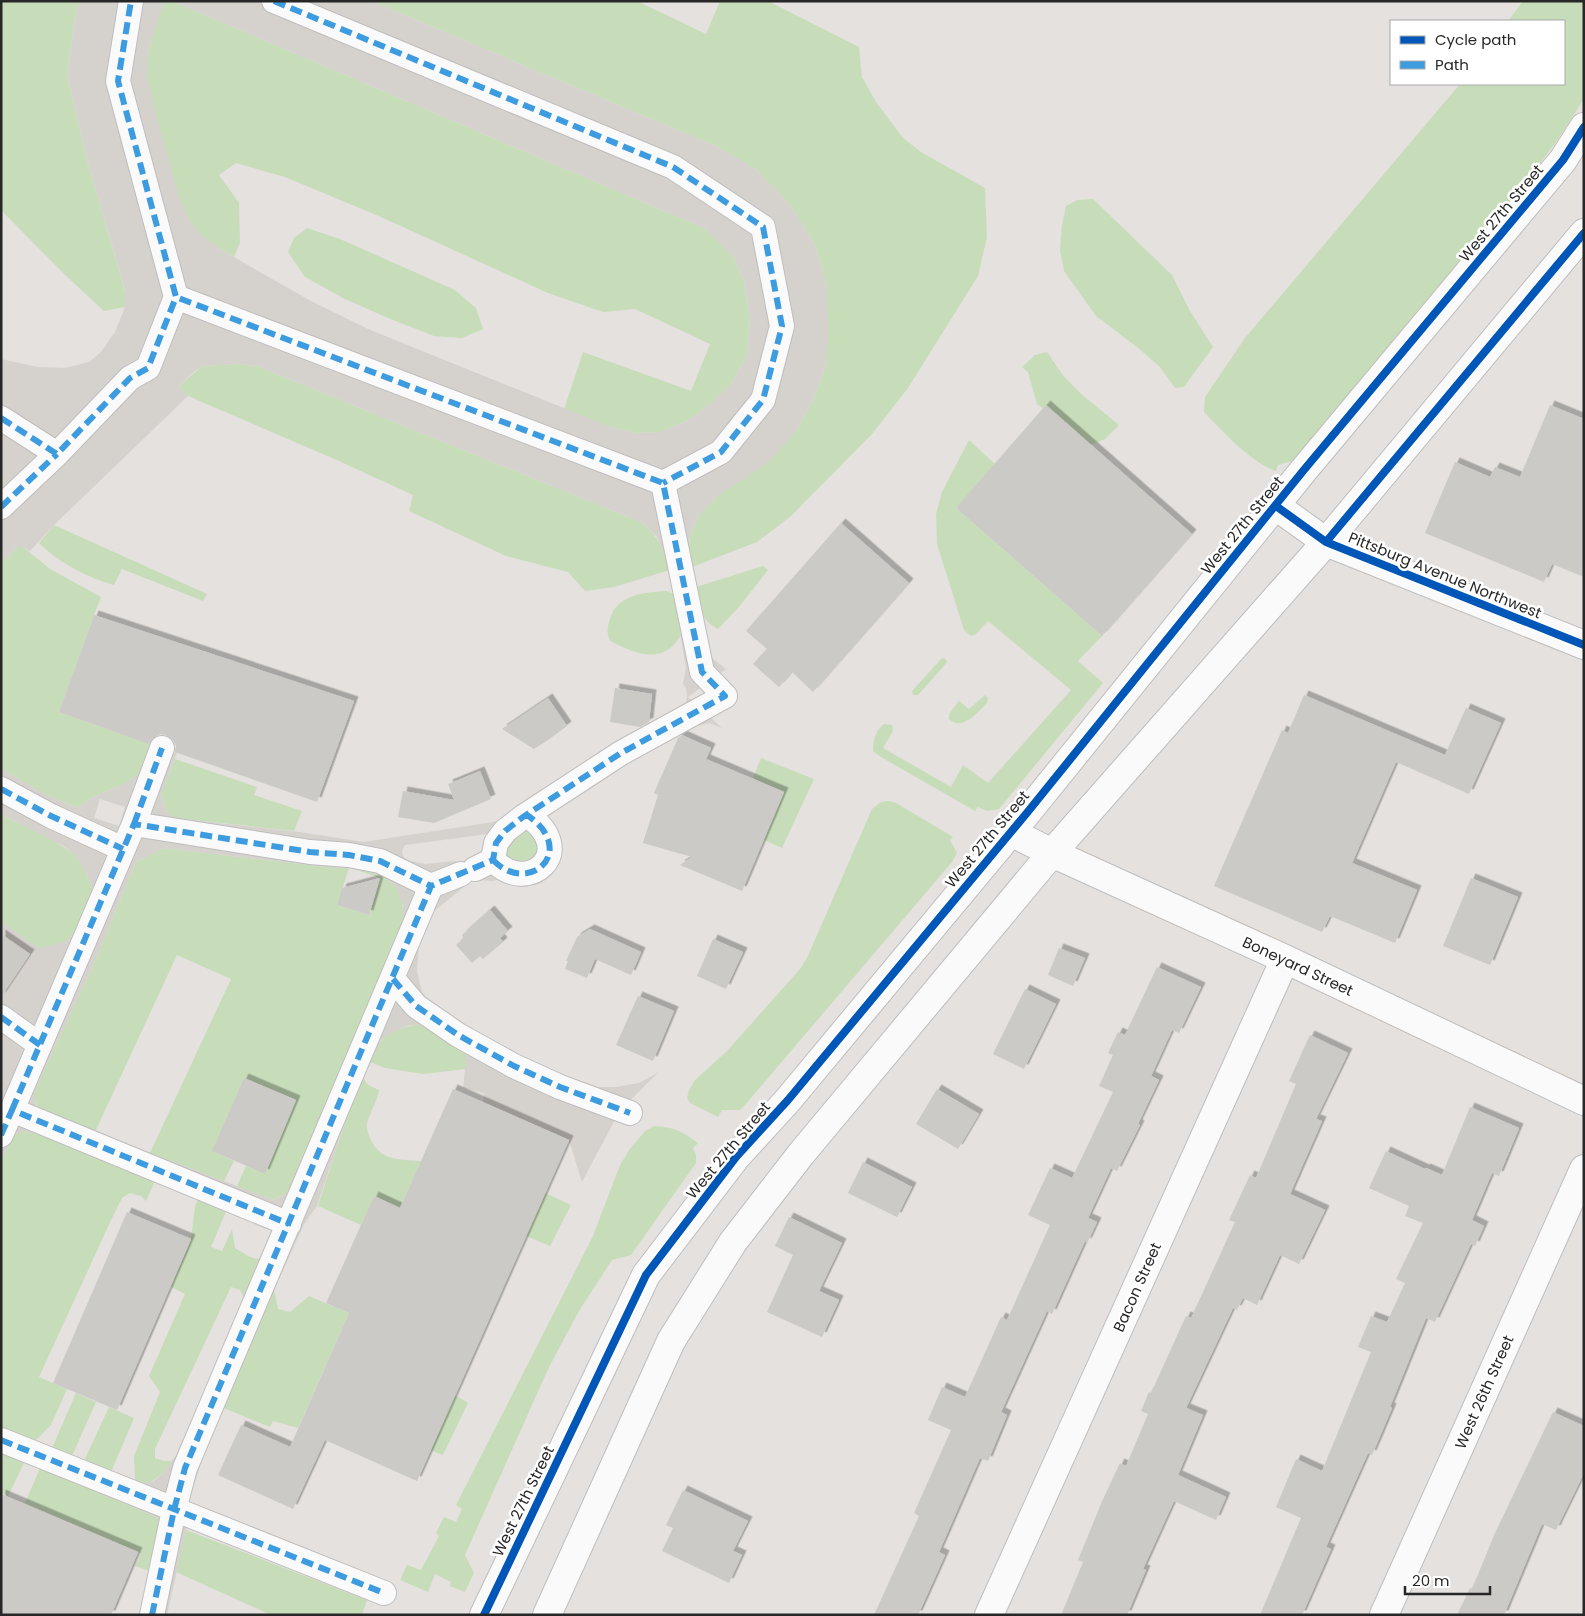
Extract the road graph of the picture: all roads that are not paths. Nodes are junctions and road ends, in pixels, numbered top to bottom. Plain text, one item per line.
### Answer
1 (131, 1) edge
2 (274, 1) edge
3 (1584, 126) edge
4 (1584, 233) edge
5 (176, 297) junction
6 (1, 418) edge
7 (57, 454) junction
8 (663, 483) junction
9 (1276, 506) junction
10 (1, 507) edge
11 (1326, 542) junction
12 (1584, 645) edge
13 (162, 748) dead end
14 (1, 789) edge
15 (527, 815) junction
16 (134, 824) junction
17 (1011, 832) junction
18 (123, 849) junction
19 (1052, 853) junction
20 (476, 868) junction
21 (432, 886) junction
22 (1285, 959) junction
23 (392, 979) junction
24 (1, 1017) edge
25 (40, 1045) junction
26 (1584, 1101) edge
27 (12, 1110) junction
28 (630, 1113) dead end
29 (1, 1135) edge
30 (1584, 1169) edge
31 (289, 1224) junction
32 (1, 1440) edge
33 (174, 1510) junction
34 (384, 1593) dead end
35 (152, 1615) edge
36 (484, 1615) edge
37 (547, 1615) edge
38 (989, 1615) edge
39 (1384, 1615) edge

1 - 5 street
2 - 8 street
3 - 9 street, West 27th Street
4 - 11 street
5 - 7 street
5 - 8 street
6 - 7 street
7 - 10 street
8 - 15 street
9 - 11 street, Pittsburg Avenue Northwest
9 - 17 street, West 27th Street
11 - 12 street, Pittsburg Avenue Northwest
11 - 19 street
13 - 16 street
14 - 18 street
15 - 20 street
15 - 20 street
16 - 18 street
16 - 21 street
17 - 19 street, Boneyard Street
17 - 36 street, West 27th Street
18 - 25 street
19 - 22 street, Boneyard Street
19 - 37 street
20 - 21 street
21 - 23 street
22 - 26 street, Boneyard Street
22 - 38 street, Bacon Street
23 - 28 street
23 - 31 street
24 - 25 street
25 - 27 street
27 - 29 street
27 - 31 street
30 - 39 street, West 26th Street
31 - 33 street
32 - 33 street
33 - 34 street
33 - 35 street

